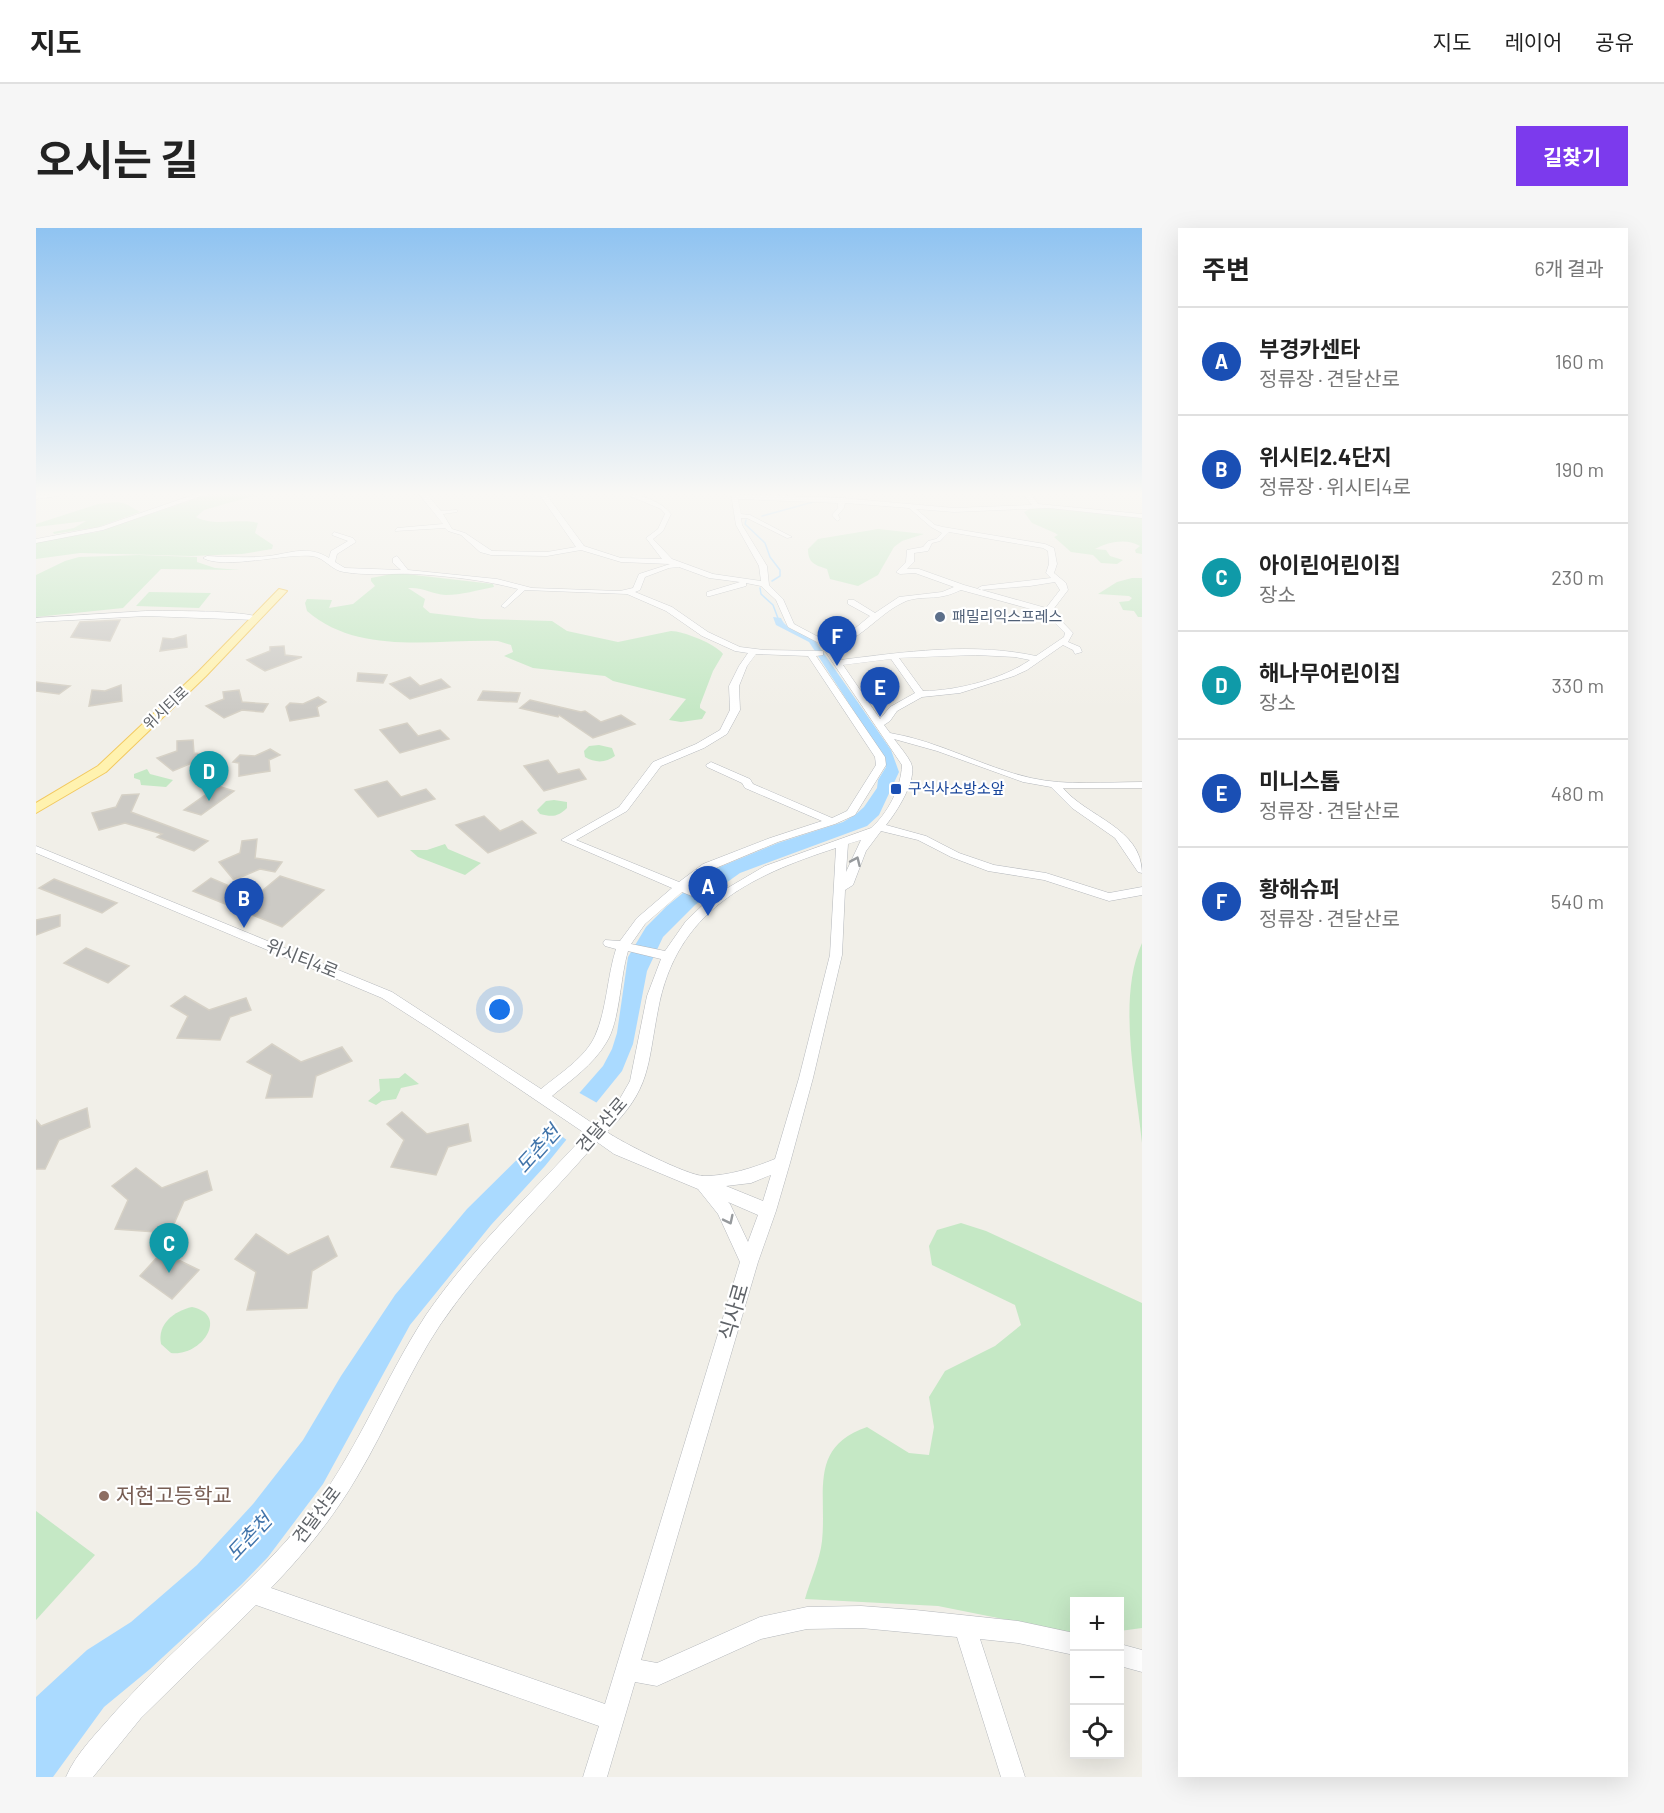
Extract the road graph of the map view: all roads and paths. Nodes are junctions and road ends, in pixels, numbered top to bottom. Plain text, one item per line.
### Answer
1 (337, 566) edge
2 (402, 566) edge
3 (667, 566) edge
4 (682, 566) edge
5 (764, 566) edge
6 (906, 566) edge
7 (1052, 566) edge
8 (404, 571) junction
9 (1056, 579) junction
10 (736, 581) junction
11 (745, 583) junction
12 (765, 584) junction
13 (961, 586) junction
14 (718, 587) dead end
15 (523, 588) junction
16 (974, 590) junction
17 (282, 591) dead end
18 (630, 593) junction
19 (710, 594) dead end
20 (851, 602) dead end
21 (504, 606) dead end
22 (1048, 611) junction
23 (874, 616) junction
24 (256, 618) junction
25 (36, 620) edge
26 (968, 640) dead end
27 (1062, 642) junction
28 (827, 650) junction
29 (753, 652) junction
30 (976, 652) junction
31 (1078, 652) dead end
32 (813, 653) junction
33 (892, 656) junction
34 (1038, 659) junction
35 (837, 663) junction
36 (920, 694) junction
37 (880, 723) junction
38 (887, 735) junction
39 (711, 765) dead end
40 (1055, 785) junction
41 (1142, 785) edge
42 (36, 809) edge
43 (836, 821) junction
44 (877, 829) junction
45 (852, 838) junction
46 (36, 849) edge
47 (1142, 869) edge
48 (683, 887) junction
49 (840, 891) junction
50 (1142, 891) edge
51 (712, 900) junction
52 (609, 943) dead end
53 (626, 946) junction
54 (665, 955) junction
55 (546, 1099) junction
56 (591, 1129) junction
57 (782, 1163) junction
58 (701, 1183) junction
59 (768, 1211) junction
60 (749, 1262) junction
61 (250, 1592) junction
62 (965, 1626) junction
63 (1070, 1643) edge
64 (1124, 1656) edge
65 (1142, 1661) edge
66 (628, 1669) junction
67 (613, 1719) junction
68 (78, 1777) edge
69 (595, 1777) edge
70 (1013, 1777) edge

1 - 8 street
2 - 8 street
3 - 18 street
4 - 10 street
5 - 12 street
6 - 13 street
7 - 9 street
8 - 15 street
9 - 16 street
9 - 22 street
10 - 11 street
10 - 14 street
11 - 12 street
11 - 19 street
12 - 28 street
13 - 16 street
13 - 23 street
15 - 18 street
15 - 21 street
16 - 22 street
17 - 24 main road, 위시티로
18 - 29 street
20 - 23 street
22 - 27 street
23 - 28 street
24 - 25 street
24 - 42 main road, 위시티로
26 - 30 street
27 - 31 street
27 - 34 street
28 - 32 street
28 - 35 street
29 - 32 street
29 - 48 street
30 - 33 street
30 - 34 street
32 - 43 street
33 - 35 street
33 - 36 street
34 - 36 street
35 - 37 street
36 - 37 street
37 - 38 street
38 - 40 street
38 - 44 street
39 - 43 street
40 - 41 street
40 - 47 street
43 - 45 street
43 - 48 street
44 - 45 street, 견달산로
49 -> 44 street
44 - 50 street
45 - 49 street, 식사로
45 - 51 street, 견달산로
46 - 55 street, 위시티4로
48 - 51 street
48 - 53 street
49 - 57 street, 식사로
51 - 54 street, 견달산로
52 - 53 street
53 - 54 street
53 - 55 street
54 - 56 street, 견달산로
55 - 56 street, 위시티4로
56 - 58 street
56 - 61 street, 견달산로
57 - 58 street
57 - 59 street, 식사로
58 - 59 street
58 -> 60 street
59 - 60 street, 식사로
60 - 66 street, 식사로
61 - 67 street
61 - 68 street, 견달산로
62 - 63 street
62 - 66 street
62 - 70 street
64 - 65 street
66 - 67 street, 식사로
67 - 69 street, 식사로

